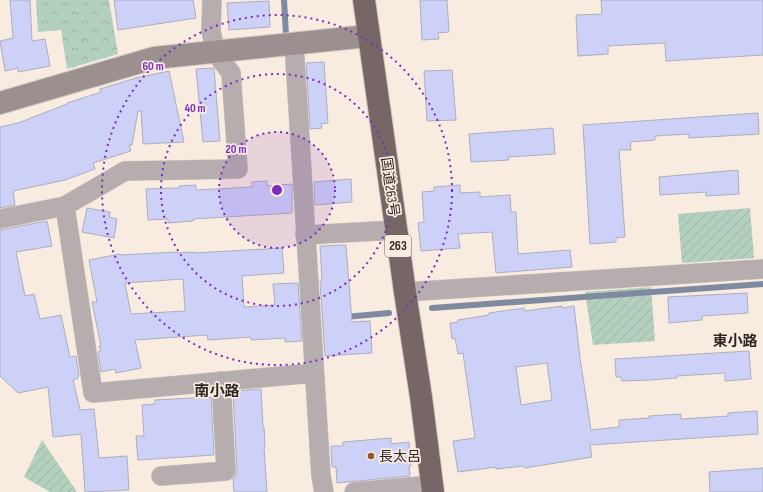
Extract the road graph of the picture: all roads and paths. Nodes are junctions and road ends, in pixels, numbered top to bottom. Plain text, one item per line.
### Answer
1 (212, 0) edge
2 (364, 0) edge
3 (368, 36) junction
4 (294, 44) junction
5 (215, 52) junction
6 (0, 103) edge
7 (65, 206) junction
8 (0, 219) edge
9 (396, 230) junction
10 (305, 235) junction
11 (763, 269) edge
12 (404, 292) junction
13 (314, 373) junction
14 (221, 382) junction
15 (161, 476) dead end
16 (432, 488) edge
17 (324, 492) edge
18 (354, 492) edge

1 - 5 street
2 - 3 highway, 国道263号 / 263
3 - 4 street
3 - 9 highway, 国道263号 / 263
4 - 5 street
4 - 10 street
5 - 6 street
5 - 7 street
7 - 8 street
7 - 14 street
9 - 10 street
9 - 12 highway, 国道263号 / 263
10 - 13 street
11 - 12 street
12 - 16 highway, 国道263号 / 263
13 - 14 street
13 - 17 street
14 - 15 street
16 - 18 street

